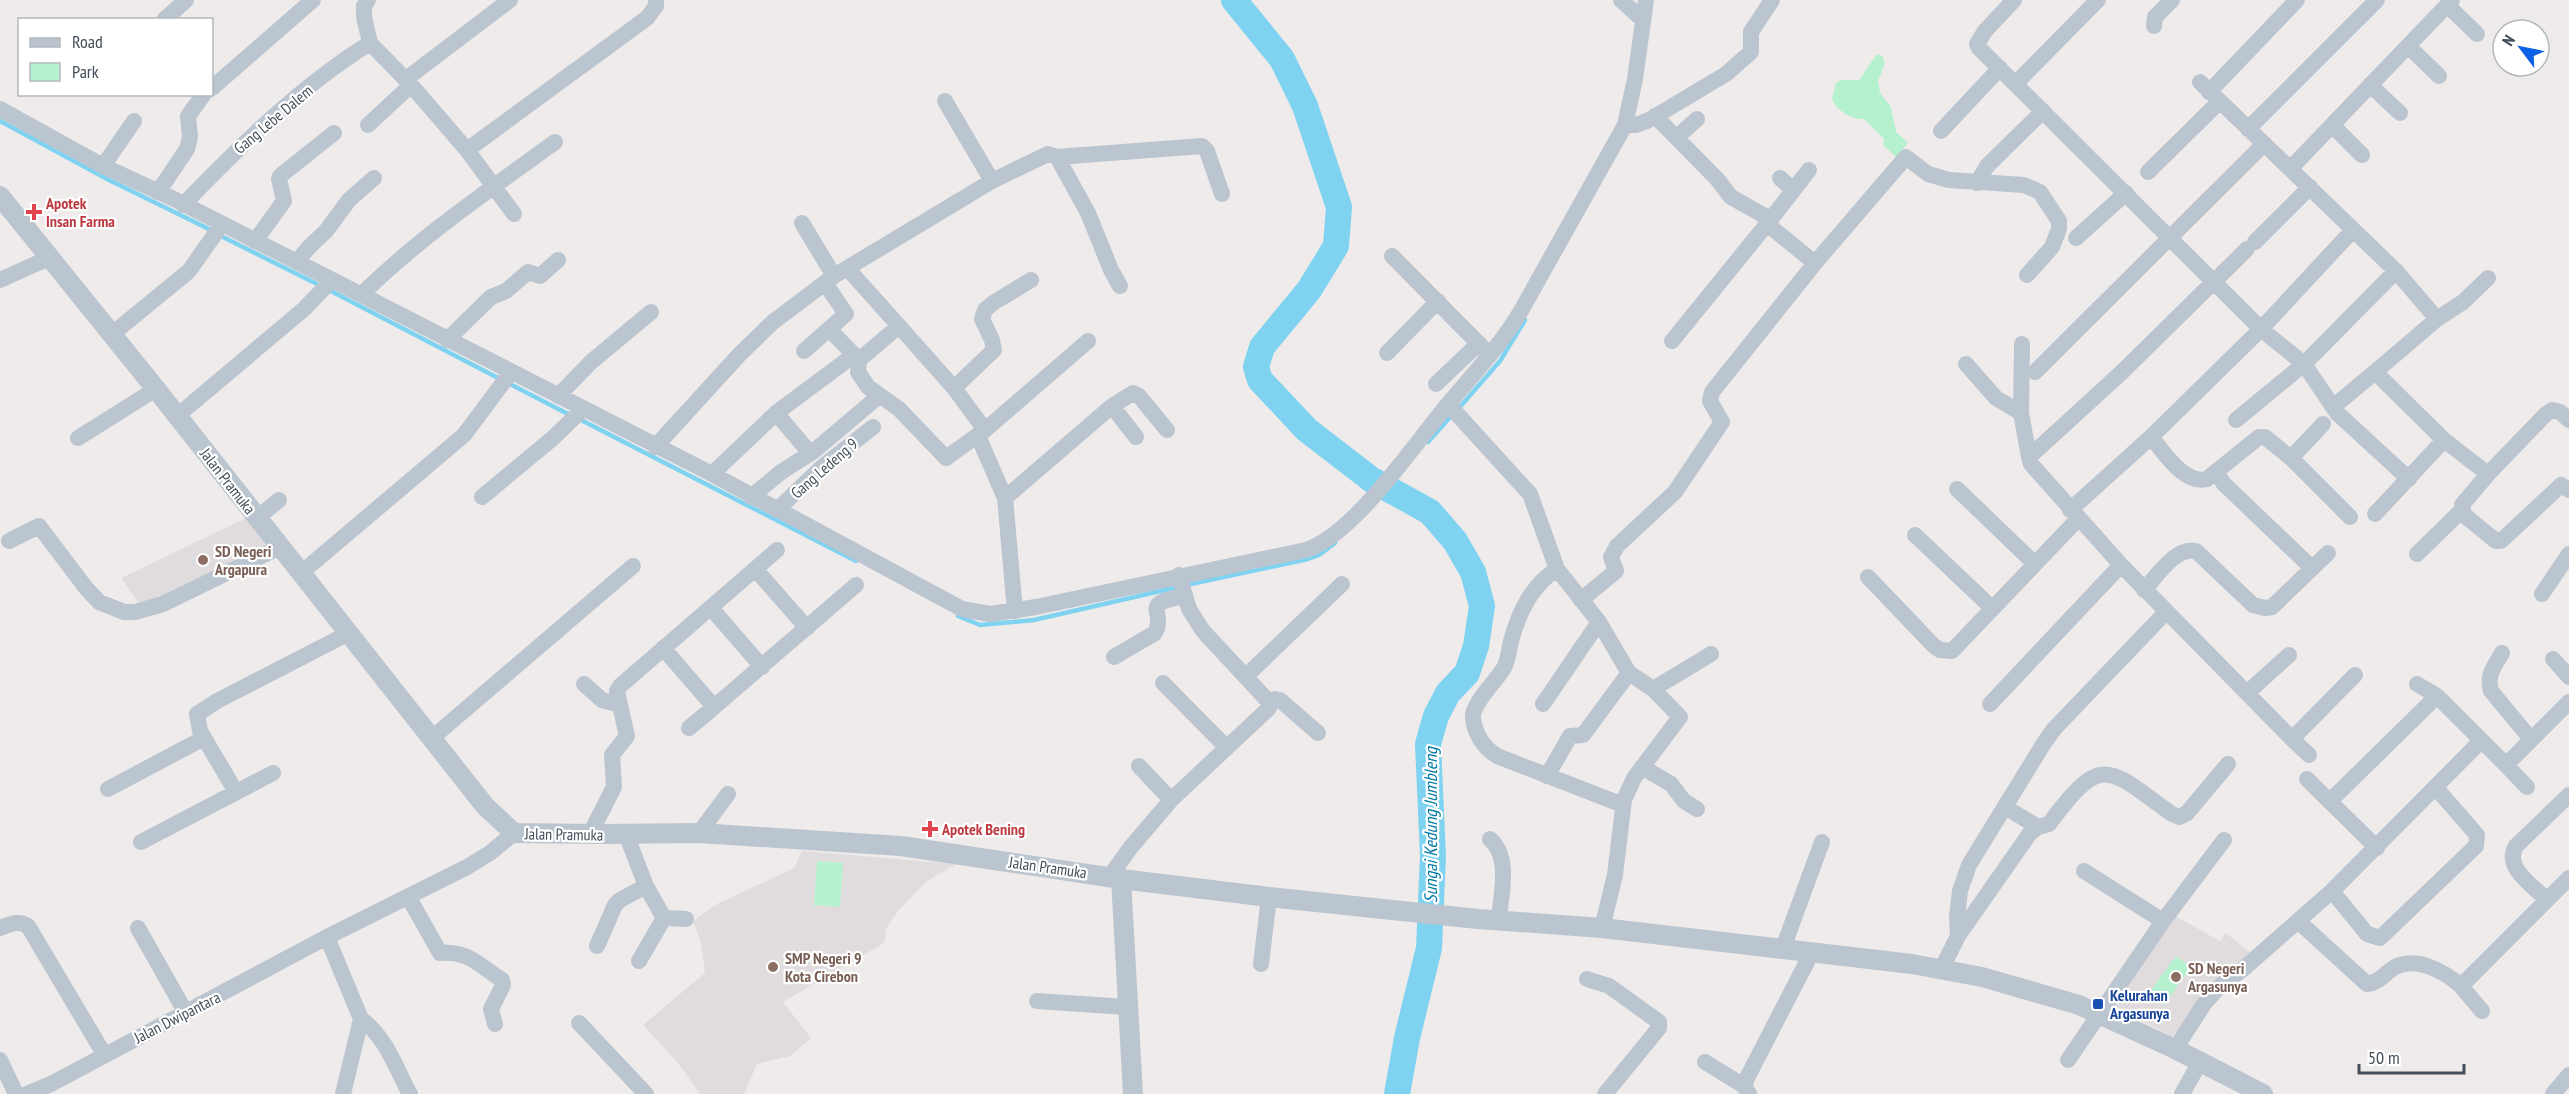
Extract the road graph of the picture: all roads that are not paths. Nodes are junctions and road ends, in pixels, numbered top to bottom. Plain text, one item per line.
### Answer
1 (186, 0) edge
2 (313, 0) edge
3 (368, 0) edge
4 (510, 0) edge
5 (656, 0) edge
6 (1621, 0) edge
7 (1646, 0) edge
8 (1772, 0) edge
9 (2014, 0) edge
10 (2098, 0) edge
11 (2172, 0) edge
12 (2297, 0) edge
13 (2377, 0) edge
14 (2450, 2) edge
15 (166, 18) edge
16 (1643, 20) junction
17 (2154, 26) dead end
18 (2477, 34) dead end
19 (370, 43) junction
20 (2408, 46) junction
21 (2000, 68) junction
22 (2439, 76) dead end
23 (409, 82) junction
24 (2016, 83) junction
25 (2370, 85) junction
26 (213, 87) edge
27 (2210, 92) junction
28 (203, 96) edge
29 (945, 101) dead end
30 (0, 109) edge
31 (2043, 111) junction
32 (2400, 113) dead end
33 (1655, 116) junction
34 (1697, 119) dead end
35 (134, 122) dead end
36 (368, 125) dead end
37 (1625, 125) junction
38 (2332, 125) junction
39 (2248, 129) junction
40 (1941, 131) dead end
41 (334, 133) dead end
42 (1677, 136) junction
43 (555, 142) dead end
44 (2264, 144) junction
45 (467, 150) junction
46 (2361, 155) dead end
47 (1057, 157) junction
48 (103, 166) junction
49 (2290, 169) junction
50 (1809, 170) dead end
51 (2148, 172) dead end
52 (374, 177) dead end
53 (1780, 178) dead end
54 (992, 181) junction
55 (1977, 183) junction
56 (492, 186) junction
57 (2310, 187) junction
58 (1794, 190) junction
59 (158, 192) junction
60 (2126, 193) junction
61 (1222, 194) dead end
62 (0, 196) edge
63 (183, 205) junction
64 (514, 214) dead end
65 (1768, 221) junction
66 (802, 223) dead end
67 (222, 224) junction
68 (2353, 230) junction
69 (2169, 237) junction
70 (2076, 238) dead end
71 (255, 241) junction
72 (1392, 256) dead end
73 (49, 258) junction
74 (558, 260) dead end
75 (297, 262) junction
76 (1815, 263) junction
77 (2396, 271) junction
78 (2027, 275) dead end
79 (836, 276) junction
80 (2488, 278) dead end
81 (0, 280) edge
82 (1031, 280) dead end
83 (2214, 280) junction
84 (331, 281) junction
85 (1120, 286) dead end
86 (361, 295) junction
87 (1438, 301) junction
88 (651, 312) dead end
89 (2437, 319) junction
90 (899, 326) junction
91 (2261, 329) junction
92 (830, 330) junction
93 (111, 335) junction
94 (447, 340) junction
95 (1088, 341) dead end
96 (1672, 341) dead end
97 (2022, 344) dead end
98 (1485, 349) junction
99 (804, 351) dead end
100 (1387, 353) dead end
101 (857, 357) junction
102 (1966, 364) dead end
103 (2304, 364) junction
104 (511, 372) junction
105 (2035, 372) dead end
106 (2375, 372) junction
107 (1436, 384) dead end
108 (954, 388) junction
109 (156, 389) junction
110 (558, 396) junction
111 (879, 396) junction
112 (1112, 406) junction
113 (2333, 407) junction
114 (583, 409) junction
115 (1452, 409) junction
116 (776, 413) junction
117 (2021, 413) junction
118 (177, 416) junction
119 (2236, 420) dead end
120 (2569, 420) edge
121 (2323, 424) dead end
122 (873, 427) dead end
123 (1167, 430) dead end
124 (982, 433) junction
125 (1136, 437) dead end
126 (2151, 437) junction
127 (78, 438) dead end
128 (2444, 440) junction
129 (655, 447) junction
130 (810, 453) junction
131 (2029, 457) junction
132 (2291, 458) junction
133 (2216, 472) junction
134 (711, 474) junction
135 (2488, 474) junction
136 (2409, 479) junction
137 (2566, 483) edge
138 (1958, 489) dead end
139 (751, 496) junction
140 (482, 497) dead end
141 (1005, 498) junction
142 (279, 500) dead end
143 (777, 510) junction
144 (2462, 510) junction
145 (2375, 514) dead end
146 (2074, 515) junction
147 (2349, 517) dead end
148 (257, 518) junction
149 (1915, 535) dead end
150 (9, 541) dead end
151 (280, 547) junction
152 (777, 550) dead end
153 (2328, 553) dead end
154 (2417, 554) dead end
155 (2569, 554) edge
156 (2035, 564) junction
157 (2121, 565) junction
158 (633, 566) dead end
159 (2312, 568) junction
160 (755, 569) junction
161 (1557, 569) junction
162 (301, 573) junction
163 (1868, 577) dead end
164 (856, 585) dead end
165 (1342, 585) dead end
166 (1182, 586) junction
167 (2144, 590) junction
168 (2542, 594) dead end
169 (1581, 600) junction
170 (711, 608) junction
171 (1992, 608) junction
172 (1015, 611) junction
173 (2166, 612) junction
174 (1599, 622) junction
175 (807, 628) junction
176 (349, 633) junction
177 (663, 648) junction
178 (2502, 653) dead end
179 (1711, 654) dead end
180 (2289, 655) dead end
181 (1114, 657) dead end
182 (2553, 659) dead end
183 (762, 666) junction
184 (1629, 673) junction
185 (2355, 675) dead end
186 (1246, 676) junction
187 (2569, 677) edge
188 (1163, 683) dead end
189 (584, 684) dead end
190 (2417, 684) dead end
191 (1653, 689) junction
192 (2248, 692) junction
193 (2437, 696) junction
194 (2569, 702) edge
195 (1269, 704) junction
196 (1543, 704) dead end
197 (1990, 704) dead end
198 (620, 705) junction
199 (714, 707) junction
200 (689, 728) dead end
201 (1318, 733) dead end
202 (204, 738) junction
203 (432, 738) junction
204 (2530, 738) junction
205 (2292, 739) junction
206 (2481, 741) junction
207 (1227, 747) junction
208 (2309, 755) dead end
209 (2228, 764) dead end
210 (2506, 765) junction
211 (1139, 766) dead end
212 (1642, 767) junction
213 (273, 773) dead end
214 (1547, 776) junction
215 (2307, 778) dead end
216 (2527, 787) dead end
217 (2436, 788) junction
218 (108, 789) dead end
219 (236, 792) junction
220 (728, 794) dead end
221 (2569, 795) edge
222 (1171, 800) junction
223 (2331, 800) junction
224 (1623, 805) junction
225 (2005, 807) junction
226 (1697, 809) dead end
227 (2038, 827) junction
228 (514, 832) junction
229 (699, 832) junction
230 (590, 834) junction
231 (626, 834) junction
232 (1490, 839) dead end
233 (2224, 840) dead end
234 (141, 842) dead end
235 (1822, 842) dead end
236 (2377, 848) junction
237 (2084, 870) dead end
238 (1116, 877) junction
239 (2569, 878) edge
240 (646, 886) junction
241 (2332, 891) junction
242 (1269, 897) junction
243 (409, 898) junction
244 (2546, 899) junction
245 (664, 918) junction
246 (686, 919) dead end
247 (1498, 920) junction
248 (2163, 921) junction
249 (2298, 921) junction
250 (0, 928) edge
251 (138, 928) dead end
252 (1602, 928) junction
253 (1958, 936) junction
254 (327, 937) junction
255 (597, 946) dead end
256 (1783, 948) junction
257 (1812, 952) junction
258 (639, 962) dead end
259 (1262, 964) dead end
260 (1942, 968) junction
261 (1587, 978) dead end
262 (2461, 986) junction
263 (1037, 1001) dead end
264 (1126, 1007) junction
265 (2482, 1011) dead end
266 (186, 1013) junction
267 (2099, 1013) junction
268 (362, 1019) junction
269 (579, 1023) dead end
270 (495, 1024) dead end
271 (2175, 1049) junction
272 (104, 1054) junction
273 (0, 1060) edge
274 (2068, 1060) dead end
275 (1705, 1062) dead end
276 (2200, 1062) junction
277 (2569, 1076) edge
278 (53, 1089) edge
279 (1747, 1090) edge
280 (16, 1094) edge
281 (27, 1094) edge
282 (343, 1094) edge
283 (411, 1094) edge
284 (646, 1094) edge
285 (1132, 1094) edge
286 (1605, 1094) edge
287 (2182, 1094) edge
288 (2263, 1094) edge
289 (2553, 1094) edge

1 - 15 street
2 - 26 street
3 - 19 street
4 - 23 street
5 - 45 street
6 - 16 street
7 - 16 street
8 - 33 street
9 - 21 street
10 - 24 street
11 - 17 street
12 - 27 street
13 - 39 street
14 - 18 street
14 - 20 street
16 - 37 street
19 - 23 street
19 - 63 street, Gang Lebe Dalem
20 - 22 street
20 - 25 street
21 - 24 street
21 - 40 street
23 - 36 street
23 - 45 street
24 - 31 street
25 - 32 street
25 - 38 street
27 - 39 street
27 - 51 street
28 - 59 street
29 - 54 street
30 - 48 street
31 - 55 street
31 - 60 street
33 - 37 street
33 - 42 street
34 - 42 street
35 - 48 street
37 - 98 street
38 - 46 street
38 - 49 street
39 - 44 street
41 - 71 street
42 - 65 street
43 - 56 street
44 - 49 street
44 - 69 street
45 - 56 street
47 - 54 street
47 - 61 street
47 - 85 street
48 - 59 street
49 - 57 street
50 - 58 street
52 - 75 street
53 - 58 street
54 - 79 street
55 - 76 street
55 - 78 street
56 - 64 street
56 - 86 street
57 - 68 street
57 - 83 street
58 - 65 street
59 - 63 street
60 - 69 street
60 - 70 street
62 - 73 street, Jalan Pramuka
63 - 67 street
65 - 76 street
65 - 96 street
66 - 79 street
67 - 71 street
67 - 93 street
68 - 77 street
68 - 91 street
69 - 83 street
69 - 105 street
71 - 75 street
72 - 87 street
73 - 81 street
73 - 93 street, Jalan Pramuka
74 - 94 street
75 - 84 street
76 - 169 street
77 - 89 street
77 - 103 street
79 - 90 street
79 - 92 street
79 - 129 street
80 - 89 street
82 - 108 street
83 - 91 street
83 - 131 street
84 - 86 street
84 - 118 street
86 - 94 street
87 - 98 street
87 - 100 street
88 - 110 street
89 - 106 street
90 - 101 street
90 - 108 street
91 - 103 street
91 - 126 street
92 - 99 street
92 - 101 street
93 - 109 street, Jalan Pramuka
94 - 104 street
95 - 124 street
97 - 117 street
98 - 107 street
98 - 115 street
101 - 111 street
101 - 116 street
102 - 117 street
103 - 113 street
103 - 119 street
104 - 110 street
104 - 162 street
106 - 113 street
106 - 128 street
108 - 124 street
109 - 118 street, Jalan Pramuka
109 - 127 street
110 - 114 street
111 - 124 street
111 - 130 street
112 - 123 street
112 - 125 street
112 - 141 street
113 - 136 street
114 - 129 street
114 - 140 street
115 - 161 street
115 - 166 street
116 - 130 street
116 - 134 street
117 - 131 street
118 - 148 street, Jalan Pramuka
120 - 135 street
121 - 132 street
122 - 143 street, Gang Ledeng 9
124 - 141 street
126 - 133 street
126 - 146 street
128 - 135 street
128 - 136 street
129 - 134 street
130 - 139 street
131 - 146 street
132 - 133 street
132 - 147 street
133 - 159 street
134 - 139 street
135 - 144 street
136 - 145 street
137 - 144 street
138 - 156 street
139 - 143 street
141 - 172 street
142 - 148 street
143 - 172 street
144 - 154 street
146 - 156 street
146 - 157 street
148 - 151 street, Jalan Pramuka
149 - 171 street
150 - 151 street
151 - 162 street, Jalan Pramuka
152 - 160 street
153 - 159 street
155 - 168 street
156 - 171 street
157 - 167 street
157 - 197 street
158 - 203 street
159 - 167 street
160 - 170 street
160 - 175 street
161 - 169 street
161 - 214 street
162 - 176 street, Jalan Pramuka
163 - 171 street
164 - 175 street
165 - 186 street
166 - 172 street
166 - 181 street
166 - 186 street
167 - 173 street
169 - 174 street
170 - 177 street
170 - 183 street
173 - 192 street
173 - 225 street
174 - 184 street
174 - 196 street
175 - 183 street
176 - 202 street
176 - 203 street, Jalan Pramuka
177 - 198 street
177 - 199 street
178 - 204 street
179 - 191 street
180 - 192 street
182 - 187 street
183 - 199 street
184 - 191 street
184 - 214 street
185 - 205 street
186 - 195 street
188 - 207 street
189 - 198 street
190 - 193 street
191 - 212 street
192 - 205 street
193 - 206 street
193 - 223 street
194 - 204 street
195 - 201 street
195 - 207 street
198 - 230 street
199 - 200 street
202 - 218 street
202 - 219 street
203 - 228 street, Jalan Pramuka
204 - 210 street
205 - 208 street
206 - 210 street
206 - 217 street
207 - 222 street
209 - 227 street
210 - 216 street
211 - 222 street
212 - 224 street
212 - 226 street
213 - 219 street
214 - 224 street
215 - 223 street
217 - 236 street
217 - 241 street
219 - 234 street
220 - 229 street
221 - 244 street
222 - 238 street
223 - 236 street
224 - 252 street
225 - 227 street
225 - 253 street
227 - 253 street
228 - 230 street, Jalan Pramuka
228 - 243 street, Jalan Dwipantara
229 - 231 street, Jalan Pramuka
229 - 238 street, Jalan Pramuka
230 - 231 street, Jalan Pramuka
231 - 240 street
232 - 247 street
233 - 248 street
235 - 256 street
236 - 241 street
237 - 248 street
238 - 242 street, Jalan Pramuka
238 - 264 street
239 - 244 street
240 - 245 street
240 - 255 street
241 - 249 street
242 - 247 street, Jalan Pramuka
242 - 259 street
243 - 254 street, Jalan Dwipantara
243 - 270 street
244 - 262 street
245 - 246 street
245 - 258 street
247 - 252 street, Jalan Pramuka
248 - 267 street
249 - 262 street
249 - 271 street
250 - 272 street
251 - 266 street
252 - 256 street, Jalan Pramuka
253 - 260 street
254 - 266 street, Jalan Dwipantara
254 - 268 street
256 - 257 street, Jalan Pramuka
257 - 260 street, Jalan Pramuka
257 - 279 street
260 - 267 street, Jalan Pramuka
261 - 286 street
262 - 265 street
263 - 264 street
264 - 285 street
266 - 272 street, Jalan Dwipantara
267 - 271 street, Jalan Pramuka
267 - 274 street
268 - 282 street
268 - 283 street
269 - 284 street
271 - 276 street, Jalan Pramuka
272 - 278 street, Jalan Dwipantara
273 - 280 street
275 - 279 street
276 - 287 street
276 - 288 street, Jalan Pramuka
277 - 289 street
278 - 281 street, Jalan Dwipantara

